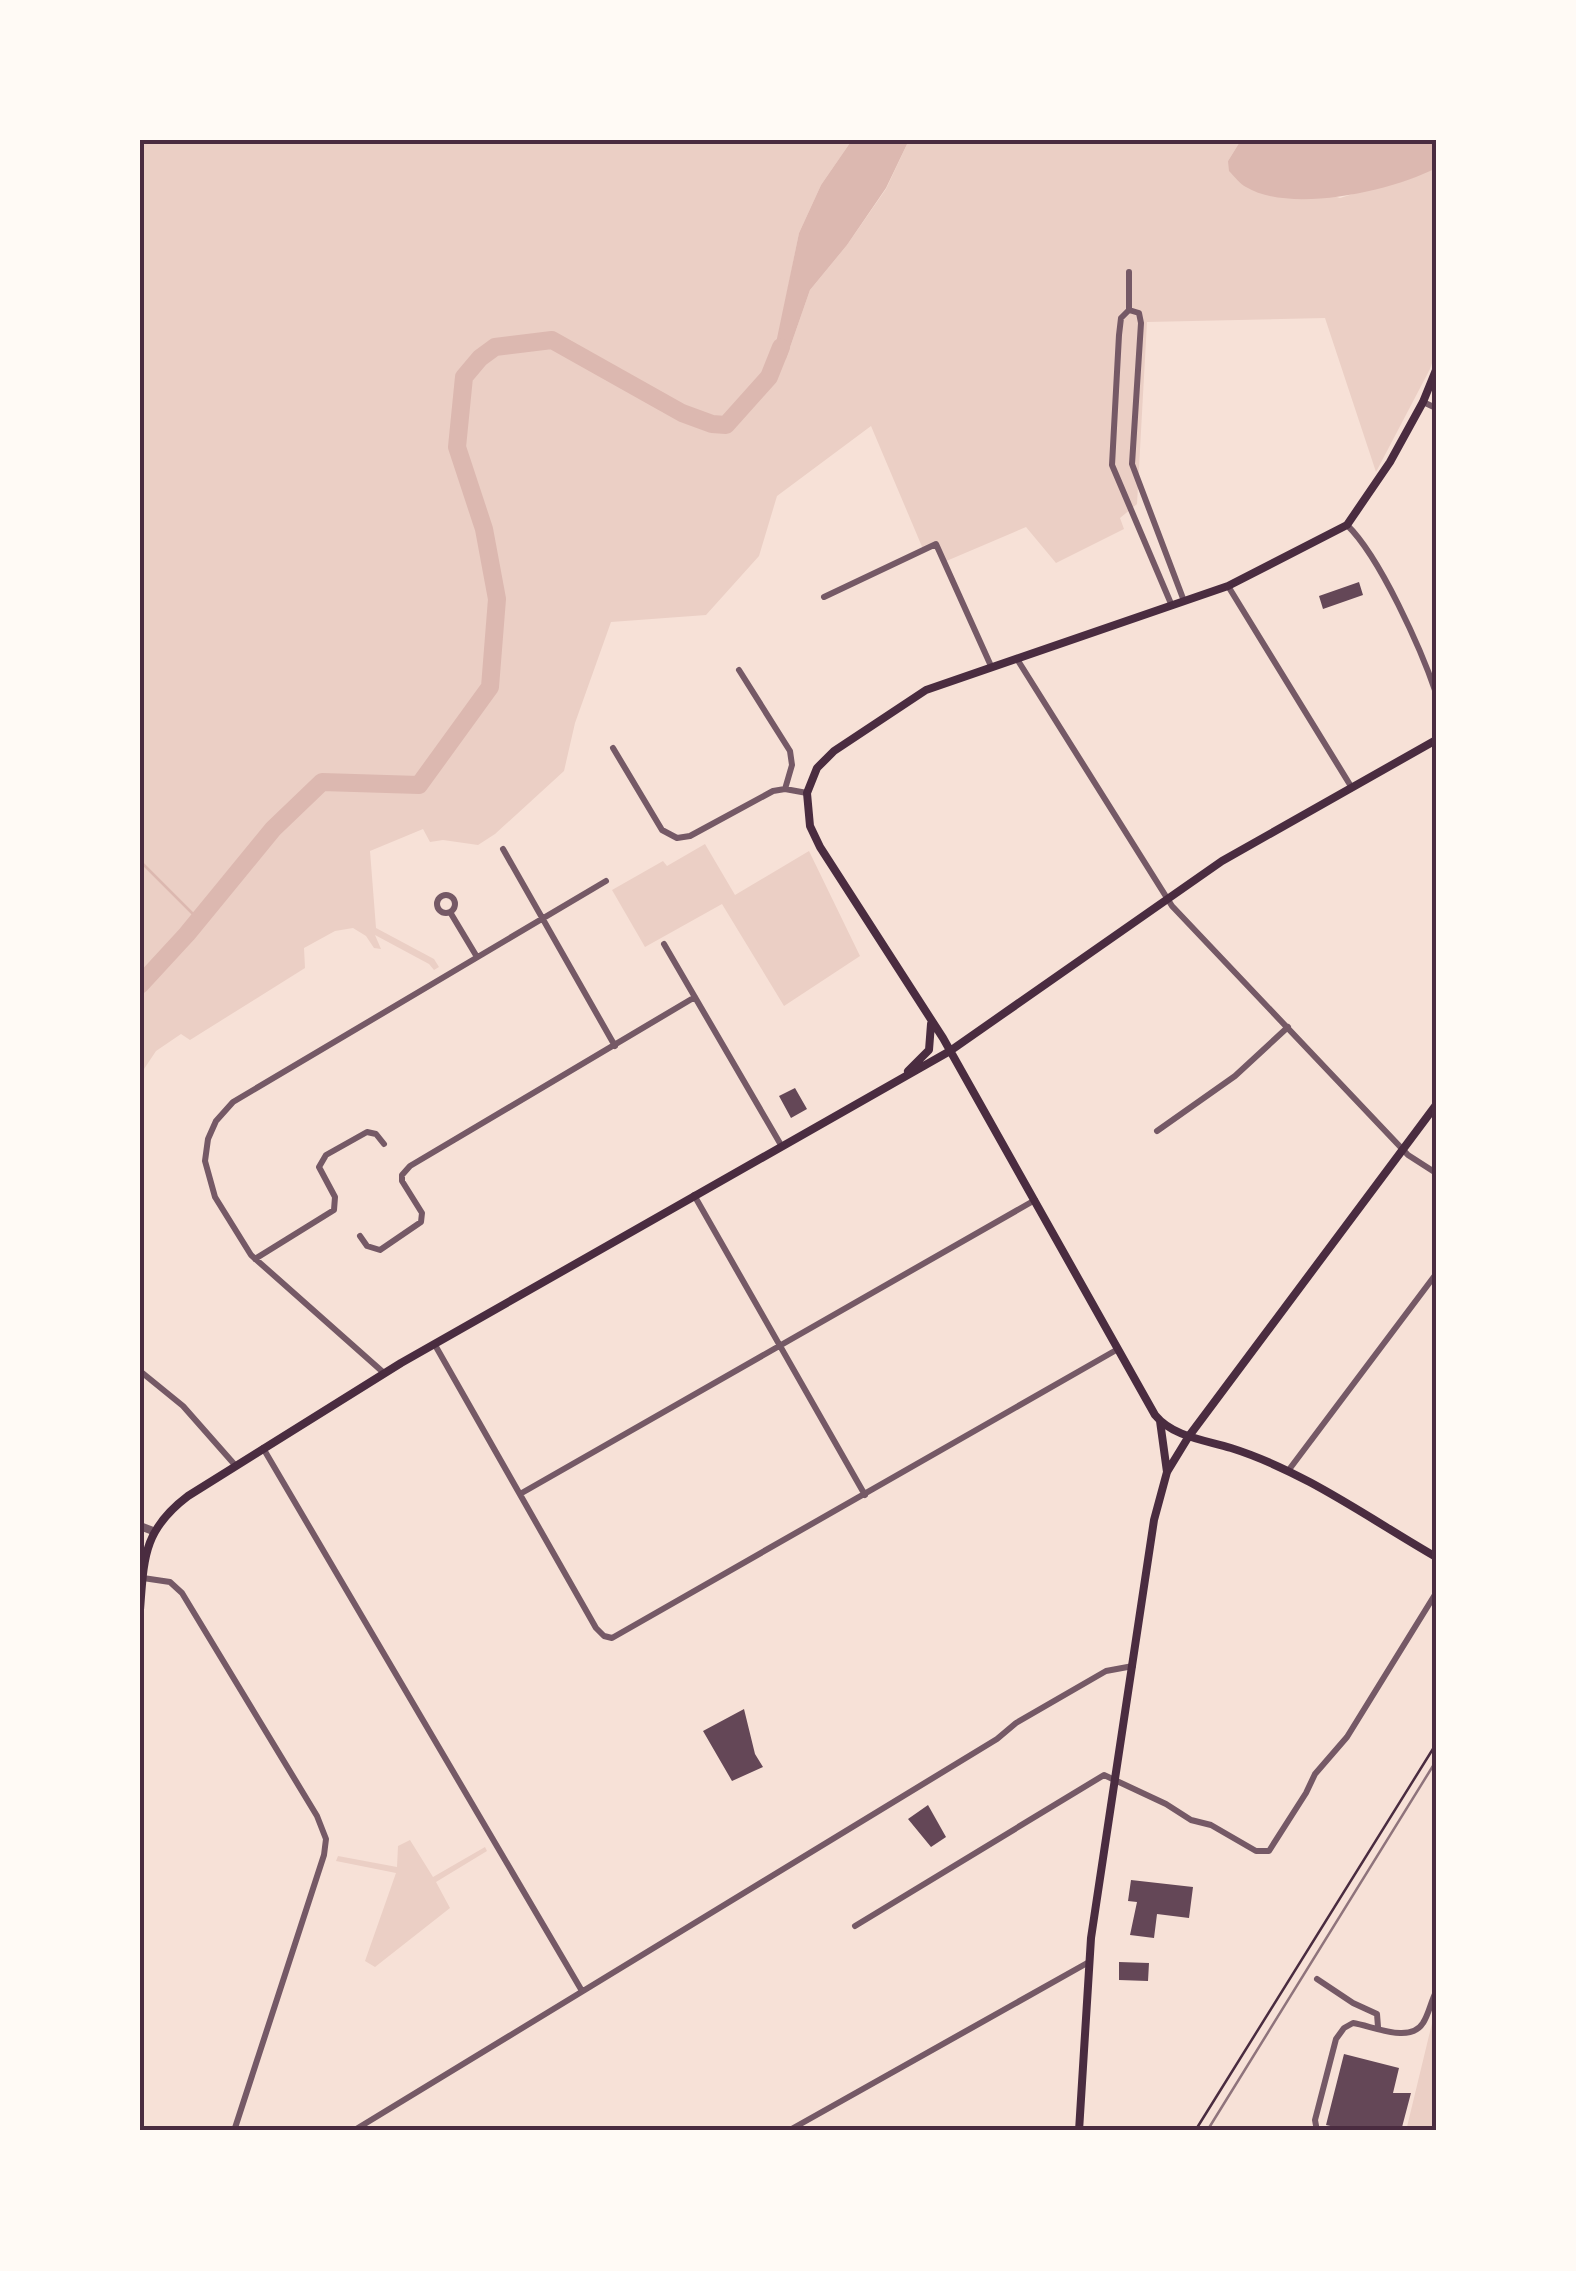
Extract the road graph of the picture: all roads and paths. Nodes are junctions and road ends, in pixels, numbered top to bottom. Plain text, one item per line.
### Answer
1 (1129, 272) dead end
2 (1129, 310) junction
3 (1436, 370) edge
4 (1424, 402) junction
5 (1436, 408) edge
6 (1347, 525) junction
7 (1228, 586) junction
8 (824, 596) dead end
9 (1184, 601) junction
10 (1172, 606) junction
11 (1016, 657) junction
12 (991, 666) junction
13 (740, 670) dead end
14 (1436, 694) edge
15 (1436, 740) edge
16 (613, 748) dead end
17 (1352, 788) junction
18 (785, 789) junction
19 (807, 793) junction
20 (503, 849) dead end
21 (606, 881) dead end
22 (1168, 898) junction
23 (450, 912) dead end
24 (541, 920) junction
25 (664, 944) dead end
26 (477, 958) junction
27 (695, 998) junction
28 (931, 1020) junction
29 (1288, 1027) junction
30 (615, 1046) junction
31 (950, 1050) junction
32 (902, 1078) junction
33 (1436, 1105) edge
34 (1157, 1131) dead end
35 (384, 1144) dead end
36 (781, 1145) junction
37 (1403, 1150) junction
38 (1436, 1173) edge
39 (694, 1195) junction
40 (1035, 1200) junction
41 (360, 1236) dead end
42 (256, 1259) junction
43 (1436, 1274) edge
44 (436, 1345) junction
45 (780, 1346) junction
46 (1118, 1350) junction
47 (140, 1370) edge
48 (384, 1373) junction
49 (1160, 1421) junction
50 (1189, 1436) junction
51 (263, 1447) junction
52 (235, 1465) junction
53 (1288, 1471) junction
54 (1166, 1472) junction
55 (520, 1494) junction
56 (865, 1495) junction
57 (140, 1526) edge
58 (153, 1532) junction
59 (1436, 1558) edge
60 (142, 1578) junction
61 (1436, 1593) edge
62 (140, 1610) edge
63 (1134, 1666) junction
64 (1436, 1744) edge
65 (1115, 1778) junction
66 (855, 1926) dead end
67 (1089, 1962) junction
68 (1317, 1978) dead end
69 (582, 1990) junction
70 (1436, 1992) edge
71 (1378, 2027) junction
72 (234, 2131) edge
73 (353, 2131) edge
74 (788, 2131) edge
75 (1079, 2131) edge
76 (1195, 2131) edge
77 (1316, 2131) edge

1 - 2 street
2 - 9 street
2 - 10 street
3 - 4 main road
4 - 5 street
4 - 6 main road
6 - 7 main road
6 - 14 street
7 - 9 main road
7 - 17 street
8 - 12 street
9 - 10 main road
10 - 11 main road
11 - 12 main road
11 - 22 street
12 - 19 main road
13 - 18 street
15 - 17 main road
16 - 18 street
17 - 22 main road
18 - 19 street
19 - 28 main road
20 - 24 street
21 - 24 street
22 - 29 street
22 - 31 main road
23 - 26 street
24 - 26 street
24 - 30 street
25 - 27 street
26 - 42 street
27 - 30 street
27 - 36 street
28 - 31 main road
28 - 32 main road
29 - 34 street
29 - 37 street
30 - 41 street
31 - 32 main road
31 - 40 main road
32 - 36 main road
33 - 37 main road
35 - 42 street
36 - 39 main road
37 - 38 street
37 - 50 main road
39 - 44 main road
39 - 45 street
40 - 45 street
40 - 46 main road
42 - 48 street
43 - 53 street
44 - 48 main road
44 - 55 street
45 - 55 street
45 - 56 street
46 - 49 main road
46 - 56 street
47 - 52 street
48 - 51 main road
49 - 50 main road
49 - 54 main road
50 - 53 main road
50 - 54 main road
51 - 52 main road
51 - 69 street
52 - 58 main road
53 - 59 main road
54 - 63 main road
55 - 56 street
57 - 58 street
58 - 60 main road
60 - 62 main road
60 - 72 street
61 - 65 street
63 - 65 main road
63 - 69 street
64 - 76 path
65 - 66 street
65 - 67 main road
67 - 74 street
67 - 75 main road
68 - 71 street
69 - 73 street
70 - 71 street
71 - 77 street

